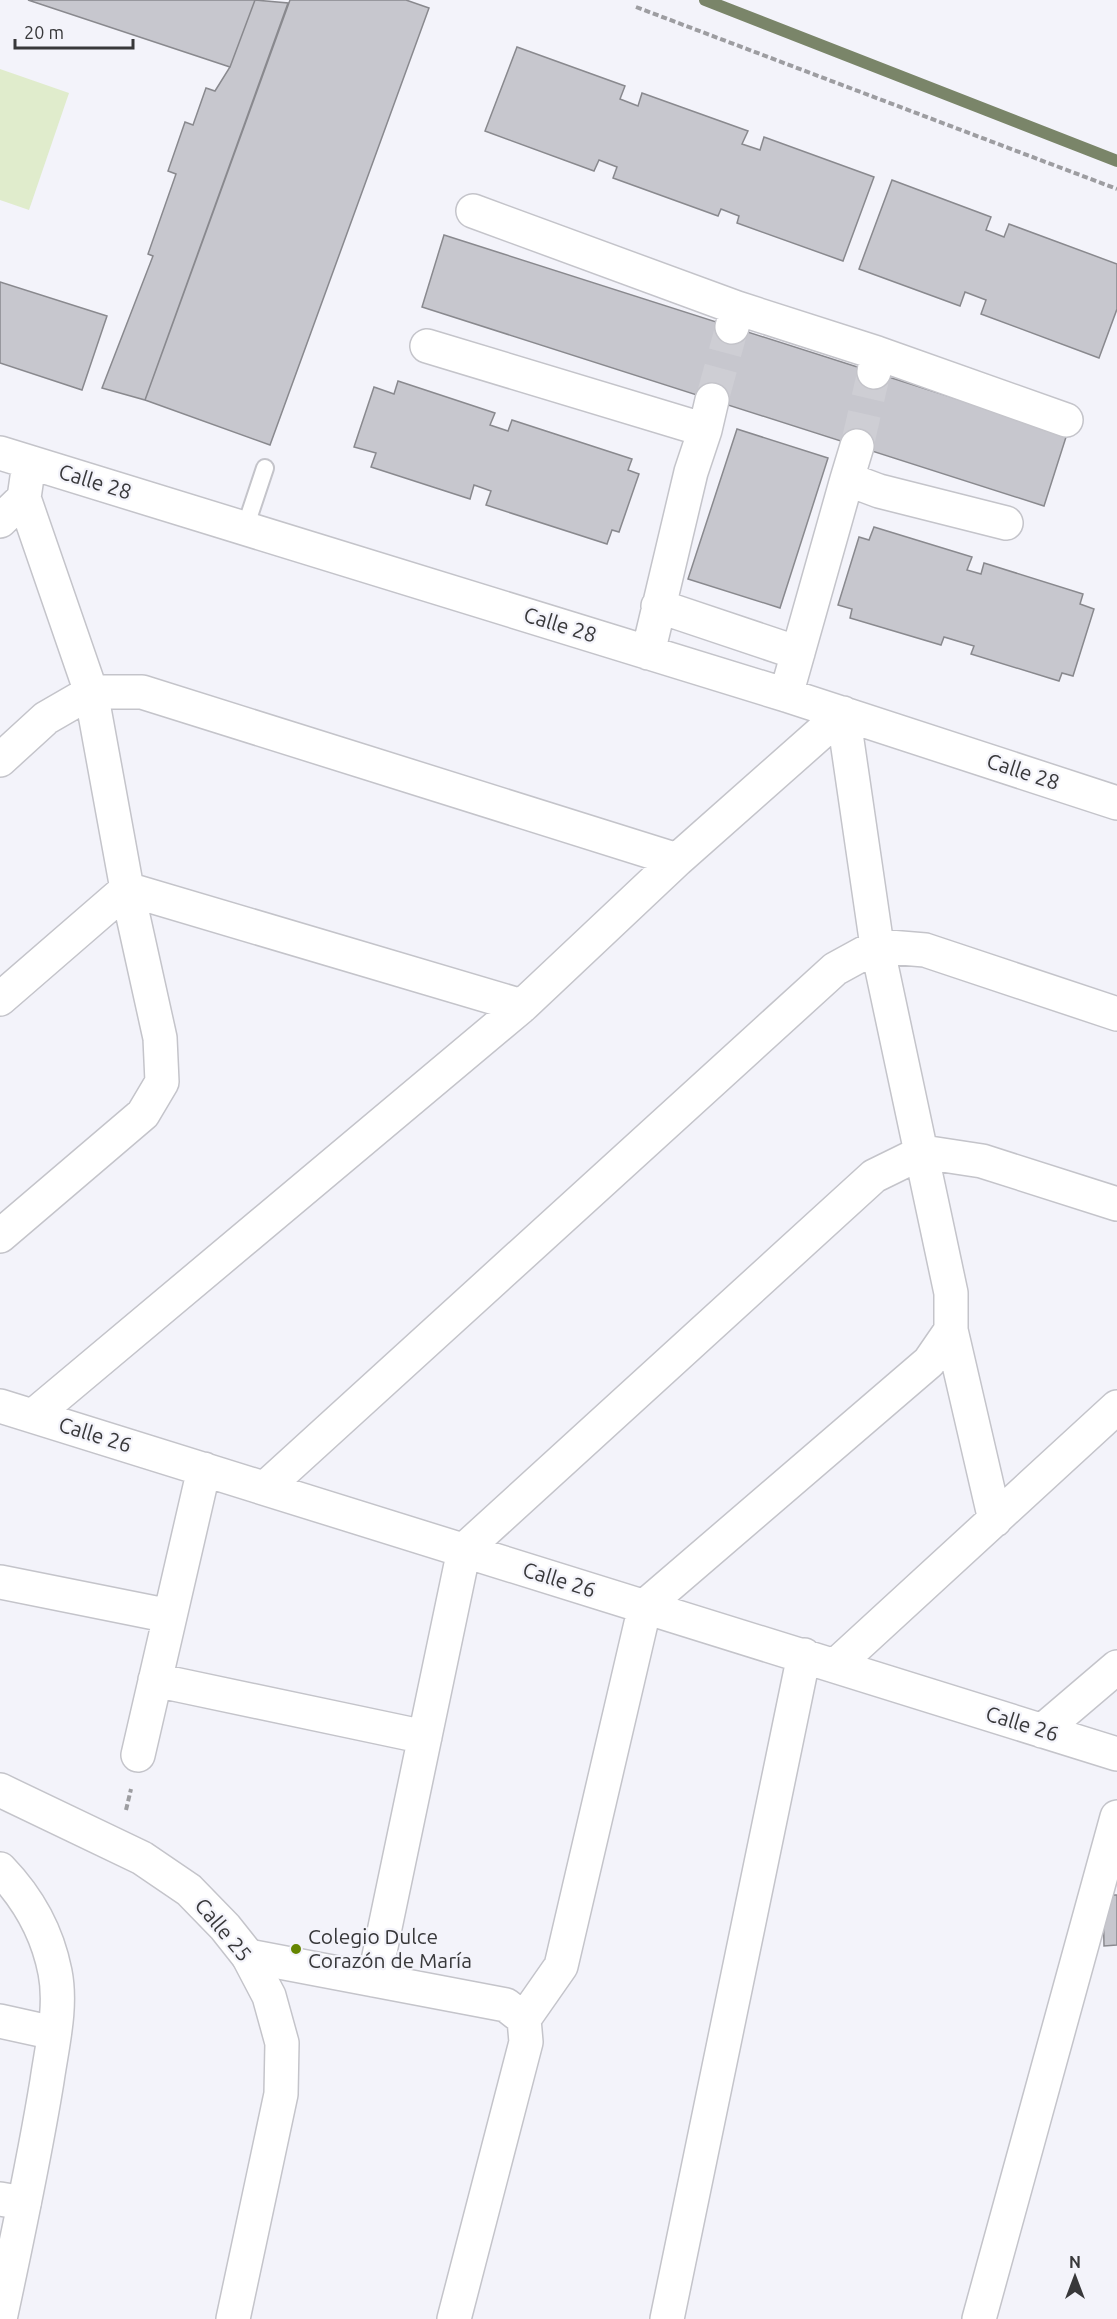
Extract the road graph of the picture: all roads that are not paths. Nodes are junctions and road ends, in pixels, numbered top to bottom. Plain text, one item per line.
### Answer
1 (473, 211) dead end
2 (427, 346) dead end
3 (1066, 420) dead end
4 (857, 446) tunnel mouth
5 (15, 458) edge
6 (265, 468) dead end
7 (847, 480) junction
8 (24, 498) junction
9 (0, 521) edge
10 (1006, 523) dead end
11 (244, 528) junction
12 (658, 606) junction
13 (648, 652) junction
14 (798, 653) junction
15 (91, 692) junction
16 (786, 695) junction
17 (843, 713) junction
18 (0, 760) edge
19 (1117, 803) edge
20 (677, 860) junction
21 (127, 889) junction
22 (878, 946) junction
23 (0, 999) edge
24 (522, 1006) junction
25 (1117, 1014) edge
26 (923, 1152) junction
27 (1117, 1204) edge
28 (0, 1236) edge
29 (951, 1330) junction
30 (0, 1406) edge
31 (1117, 1407) edge
32 (33, 1416) junction
33 (204, 1469) junction
34 (265, 1488) junction
35 (995, 1520) junction
36 (464, 1550) junction
37 (0, 1582) edge
38 (645, 1606) junction
39 (170, 1616) junction
40 (804, 1655) junction
41 (836, 1666) junction
42 (1117, 1667) edge
43 (155, 1680) junction
44 (1042, 1731) junction
45 (425, 1737) junction
46 (1117, 1754) edge
47 (138, 1755) road end
48 (0, 1790) edge
49 (1117, 1816) edge
50 (0, 1869) edge
51 (248, 1956) junction
52 (374, 1980) junction
53 (524, 2019) junction
54 (0, 2021) edge
55 (54, 2033) junction
56 (12, 2201) edge
57 (0, 2319) edge
58 (233, 2319) edge
59 (454, 2319) edge
60 (667, 2319) edge
61 (980, 2319) edge

1 - 3 street
2 - 12 street
4 - 7 street
5 - 8 street
5 - 11 street, Calle 28
6 - 11 lane
7 - 10 street
7 - 14 street
8 - 9 street
8 - 15 street
11 - 13 street, Calle 28
12 - 13 street
12 - 14 street
13 - 16 street, Calle 28
14 - 16 street
15 - 18 street
15 - 20 street
15 - 21 street
16 - 17 street, Calle 28
17 - 19 street, Calle 28
17 - 20 street
17 - 22 street
20 - 24 street
21 - 23 street
21 - 24 street
21 - 28 street
22 - 25 street
22 - 26 street
22 - 34 street
24 - 32 street
26 - 27 street
26 - 29 street
26 - 36 street
29 - 35 street
29 - 38 street
30 - 32 street, Calle 26
31 - 35 street
32 - 33 street, Calle 26
33 - 34 street, Calle 26
33 - 39 street
34 - 36 street, Calle 26
35 - 41 street
36 - 38 street, Calle 26
36 - 45 street
37 - 39 street
38 - 40 street, Calle 26
38 - 53 street
39 - 43 street
40 - 41 street, Calle 26
40 - 60 street
41 - 44 street, Calle 26
42 - 44 street
43 - 45 street
43 - 47 street
44 - 46 street, Calle 26
45 - 52 street
48 - 51 street, Calle 25
49 - 61 street
50 - 55 street
51 - 52 street
51 - 58 street, Calle 25
52 - 53 street
53 - 59 street
54 - 55 street
55 - 56 street
56 - 57 street

